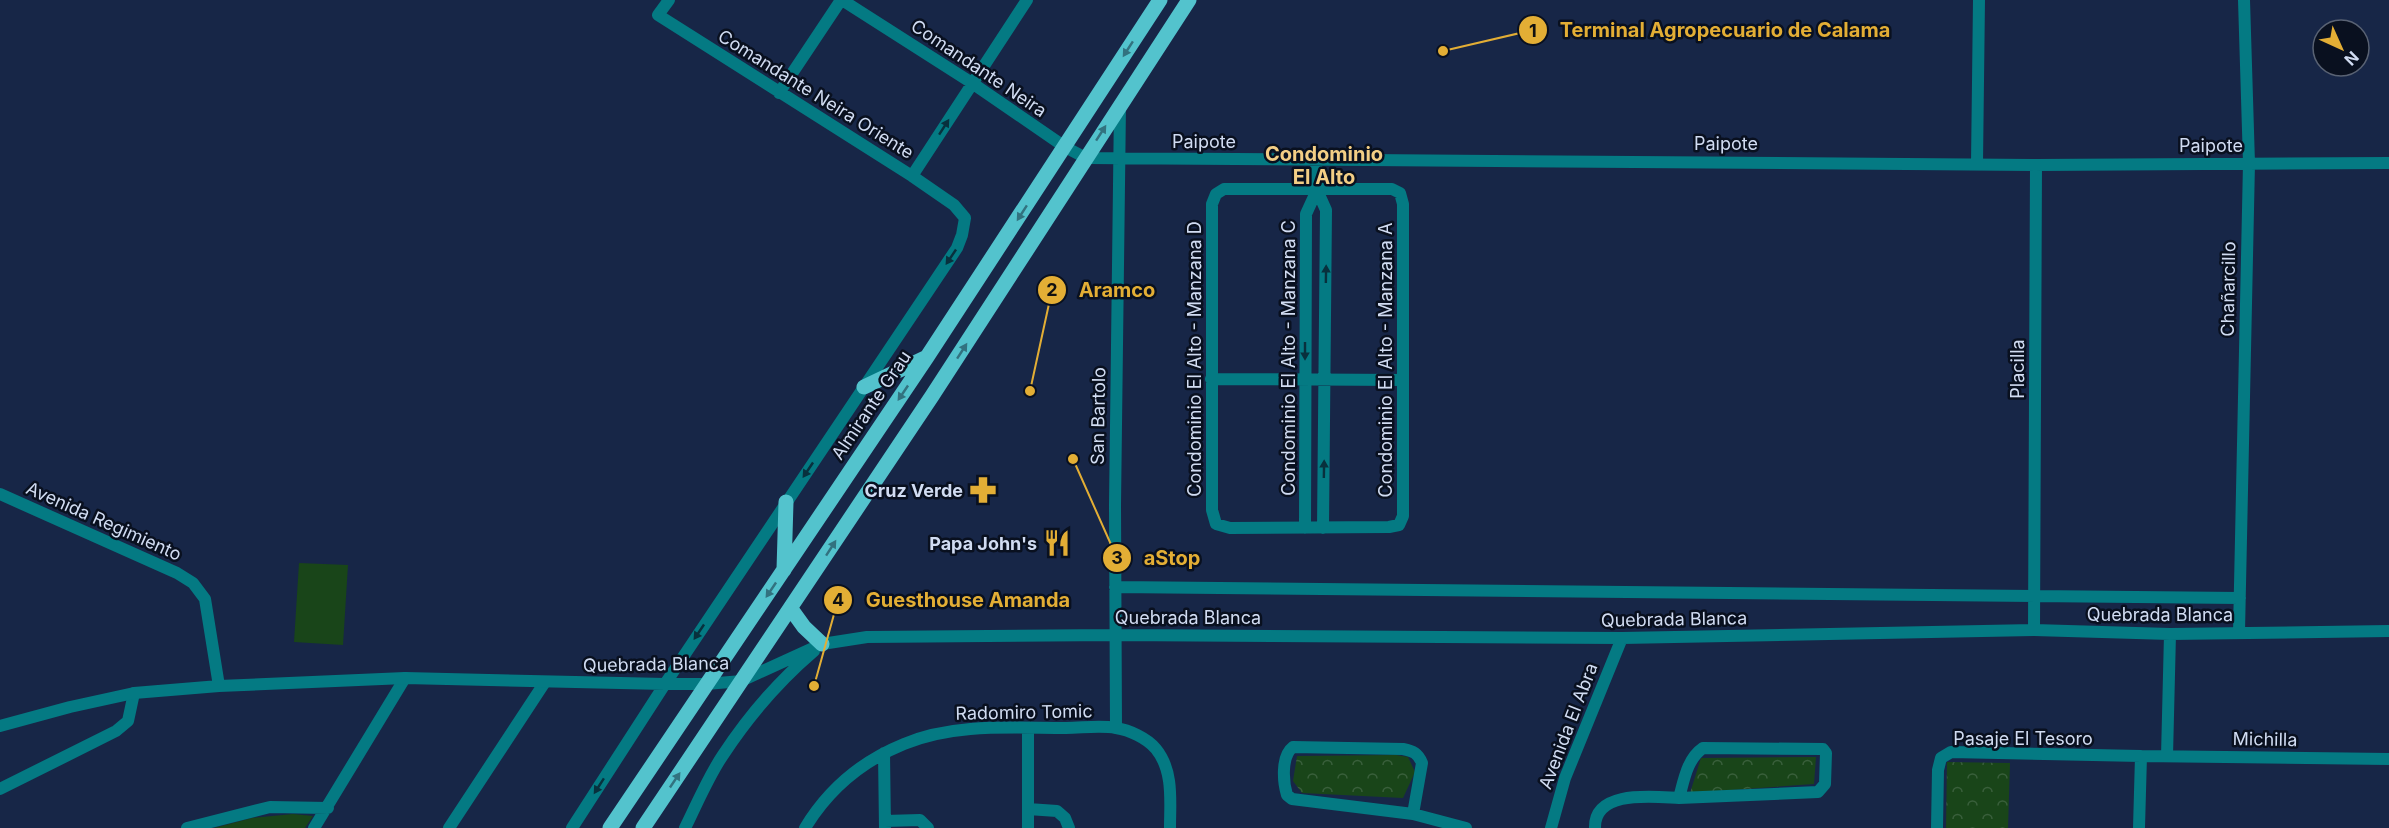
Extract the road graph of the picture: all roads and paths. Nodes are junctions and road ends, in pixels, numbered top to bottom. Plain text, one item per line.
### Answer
1 (669, 0) edge
2 (842, 0) edge
3 (1027, 0) edge
4 (1160, 0) edge
5 (1189, 0) edge
6 (1979, 0) edge
7 (2244, 0) edge
8 (972, 83) junction
9 (779, 93) junction
10 (1120, 104) junction
11 (1065, 147) junction
12 (1086, 158) junction
13 (1120, 158) junction
14 (1316, 159) junction
15 (1977, 163) junction
16 (2249, 163) junction
17 (2389, 163) edge
18 (2036, 165) junction
19 (912, 176) junction
20 (1317, 190) junction
21 (954, 205) joint
22 (927, 357) junction
23 (1211, 379) junction
24 (1325, 379) junction
25 (1305, 380) junction
26 (1403, 380) junction
27 (864, 387) junction
28 (0, 494) edge
29 (786, 502) junction
30 (1305, 528) junction
31 (1323, 528) junction
32 (784, 570) junction
33 (1115, 587) junction
34 (2035, 597) junction
35 (2240, 598) junction
36 (791, 609) junction
37 (2034, 630) junction
38 (2239, 632) junction
39 (2389, 632) edge
40 (2170, 634) junction
41 (1115, 635) junction
42 (1622, 638) junction
43 (822, 644) junction
44 (405, 678) junction
45 (742, 681) junction
46 (545, 682) junction
47 (665, 684) junction
48 (706, 684) junction
49 (219, 686) junction
50 (134, 693) junction
51 (0, 726) edge
52 (1028, 728) junction
53 (1116, 728) junction
54 (884, 753) junction
55 (2140, 756) junction
56 (2167, 756) junction
57 (2389, 759) edge
58 (0, 789) edge
59 (1679, 798) junction
60 (327, 808) junction
61 (1028, 809) junction
62 (1413, 814) junction
63 (885, 825) edge
64 (1594, 825) edge
65 (187, 828) edge
66 (314, 828) edge
67 (449, 828) edge
68 (572, 828) edge
69 (610, 828) edge
70 (642, 828) edge
71 (685, 828) edge
72 (805, 828) edge
73 (928, 828) edge
74 (1028, 828) edge
75 (1069, 828) edge
76 (1170, 828) edge
77 (1466, 828) edge
78 (1551, 828) edge
79 (1937, 828) edge
80 (2139, 828) edge

1 - 9 street, Comandante Neira Oriente
2 - 8 street, Comandante Neira
2 - 9 street
3 - 8 street
4 -> 11 main road, Almirante Grau
5 - 10 main road
6 - 15 street
7 - 16 street, Chañarcillo
8 - 11 street, Comandante Neira
19 -> 8 street
9 - 19 street, Comandante Neira Oriente
12 -> 10 main road
10 - 13 street, San Bartolo
11 - 12 street, Paipote
11 -> 22 main road, Almirante Grau
12 - 13 street, Paipote
36 -> 12 main road
13 - 14 street, Paipote
13 - 33 street, San Bartolo
14 - 15 street, Paipote
14 - 20 street
15 - 18 street, Paipote
16 - 17 street, Paipote
16 - 18 street, Paipote
16 - 35 street, Chañarcillo
18 - 34 street, Placilla
19 - 21 street, Comandante Neira Oriente
20 - 23 street, Condominio El Alto - Manzana D
24 -> 20 street
20 -> 25 street, Condominio El Alto - Manzana C
20 - 26 street, Condominio El Alto - Manzana A
21 -> 27 street, Almirante Grau
22 - 27 main road
22 -> 32 main road, Almirante Grau
23 - 25 street
23 - 30 street, Condominio El Alto - Manzana D
24 - 25 street
24 - 26 street
31 -> 24 street
25 - 30 street, Condominio El Alto - Manzana C
26 - 31 street, Condominio El Alto - Manzana A
27 -> 29 street, Almirante Grau
28 - 49 street, Avenida Regimiento
29 - 32 main road
29 -> 47 street, Almirante Grau
30 - 31 street
32 -> 48 main road, Almirante Grau
33 - 34 street
33 - 41 street, San Bartolo
34 - 35 street
34 - 37 street, Placilla
35 - 38 street, Chañarcillo
36 - 43 main road
36 - 45 main road
37 - 40 street, Quebrada Blanca
37 - 42 street, Quebrada Blanca
38 - 39 street, Quebrada Blanca
38 - 40 street, Quebrada Blanca
40 - 56 street
41 - 42 street, Quebrada Blanca
41 - 43 street, Quebrada Blanca
41 - 53 street, San Bartolo
42 - 78 street, Avenida El Abra
43 - 45 street, Quebrada Blanca
43 - 71 street
44 - 46 street, Quebrada Blanca
44 - 49 street, Quebrada Blanca
44 - 60 street
45 - 48 street, Quebrada Blanca
70 -> 45 main road
46 - 47 street, Quebrada Blanca
46 - 67 street
47 - 48 street, Quebrada Blanca
47 -> 68 street, Almirante Grau
48 - 69 main road, Almirante Grau
49 - 50 street, Quebrada Blanca
50 - 51 street, Quebrada Blanca
50 - 58 street
52 - 53 street, Radomiro Tomic
52 - 54 street, Radomiro Tomic
52 - 61 street
53 - 76 street, Radomiro Tomic
54 - 63 street
54 - 72 street, Radomiro Tomic
55 - 56 street, Michilla
55 - 79 street, Pasaje El Tesoro
55 - 80 street
56 - 57 street, Michilla
59 - 59 street
59 - 64 street
60 - 65 street
60 - 66 street
61 - 74 street
61 - 75 street
62 - 62 street
62 - 77 street
63 - 73 street

